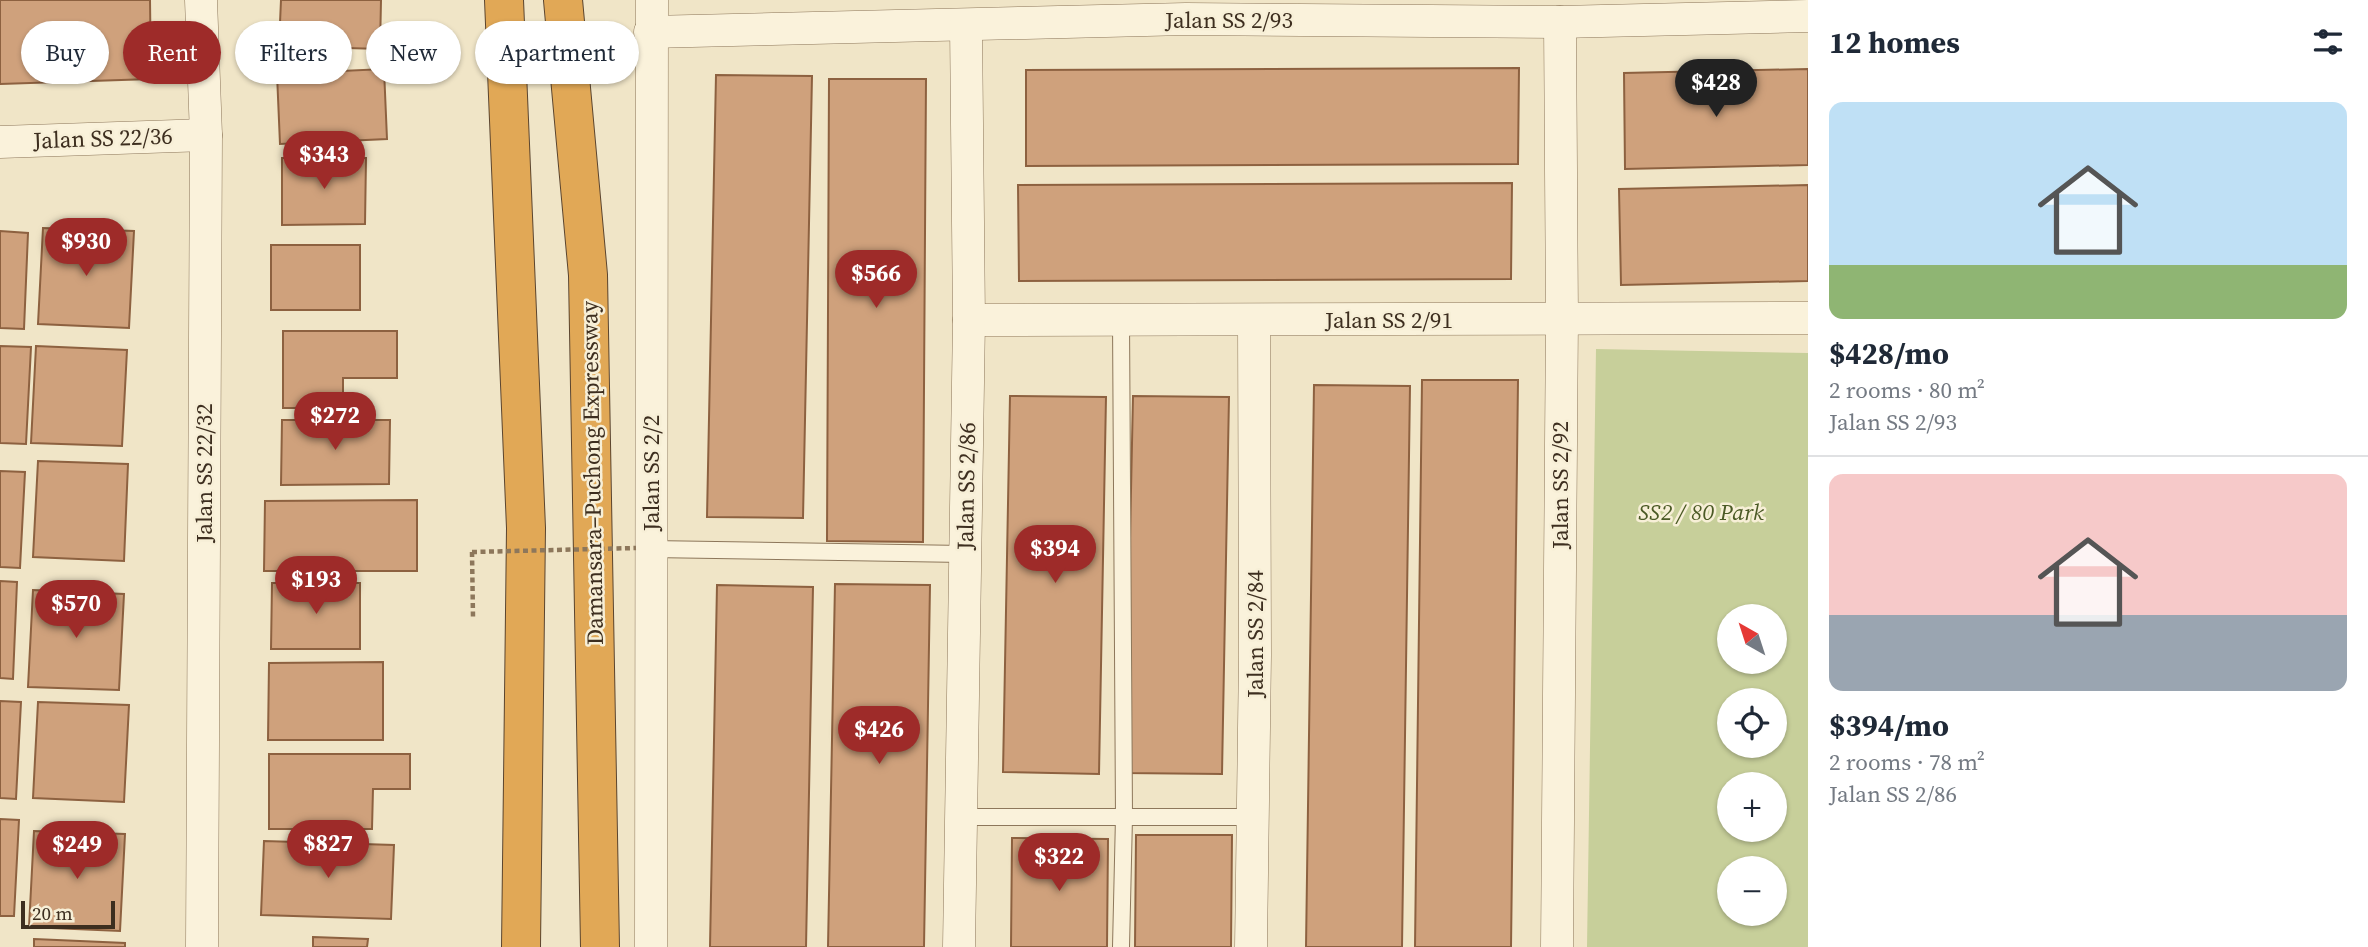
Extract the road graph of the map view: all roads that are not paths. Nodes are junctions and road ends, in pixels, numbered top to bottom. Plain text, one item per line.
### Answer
1 (201, 0) edge
2 (504, 0) edge
3 (563, 0) edge
4 (652, 0) edge
5 (1808, 16) edge
6 (1560, 22) junction
7 (966, 25) junction
8 (650, 32) junction
9 (205, 135) junction
10 (0, 142) edge
11 (1562, 318) junction
12 (1808, 318) edge
13 (969, 320) junction
14 (1121, 320) junction
15 (1254, 321) junction
16 (644, 549) junction
17 (964, 554) junction
18 (959, 817) junction
19 (1124, 817) junction
20 (1253, 817) junction
21 (202, 947) edge
22 (520, 947) edge
23 (600, 947) edge
24 (651, 947) edge
25 (958, 947) edge
26 (1121, 947) edge
27 (1251, 947) edge
28 (1557, 947) edge

1 - 9 street, Jalan SS 22/32
2 - 22 highway
3 - 23 highway, Damansara–Puchong Expressway
4 - 8 street, Jalan SS 2/2
5 - 6 street, Jalan SS 2/93
6 - 7 street, Jalan SS 2/93
6 - 11 street, Jalan SS 2/92
7 - 8 street, Jalan SS 2/93
7 - 13 street, Jalan SS 2/86
8 - 16 street, Jalan SS 2/2
9 - 10 street, Jalan SS 22/36
9 - 21 street, Jalan SS 22/32
11 - 12 street, Jalan SS 2/91
11 - 15 street, Jalan SS 2/91
11 - 28 street, Jalan SS 2/92
13 - 14 street, Jalan SS 2/91
13 - 17 street, Jalan SS 2/86
14 - 15 street, Jalan SS 2/91
14 - 19 lane
15 - 20 street, Jalan SS 2/84
16 - 17 lane
16 - 24 street, Jalan SS 2/2
17 - 18 street, Jalan SS 2/86
18 - 19 lane
18 - 25 street, Jalan SS 2/86
19 - 20 lane
19 - 26 lane
20 - 27 street, Jalan SS 2/84

